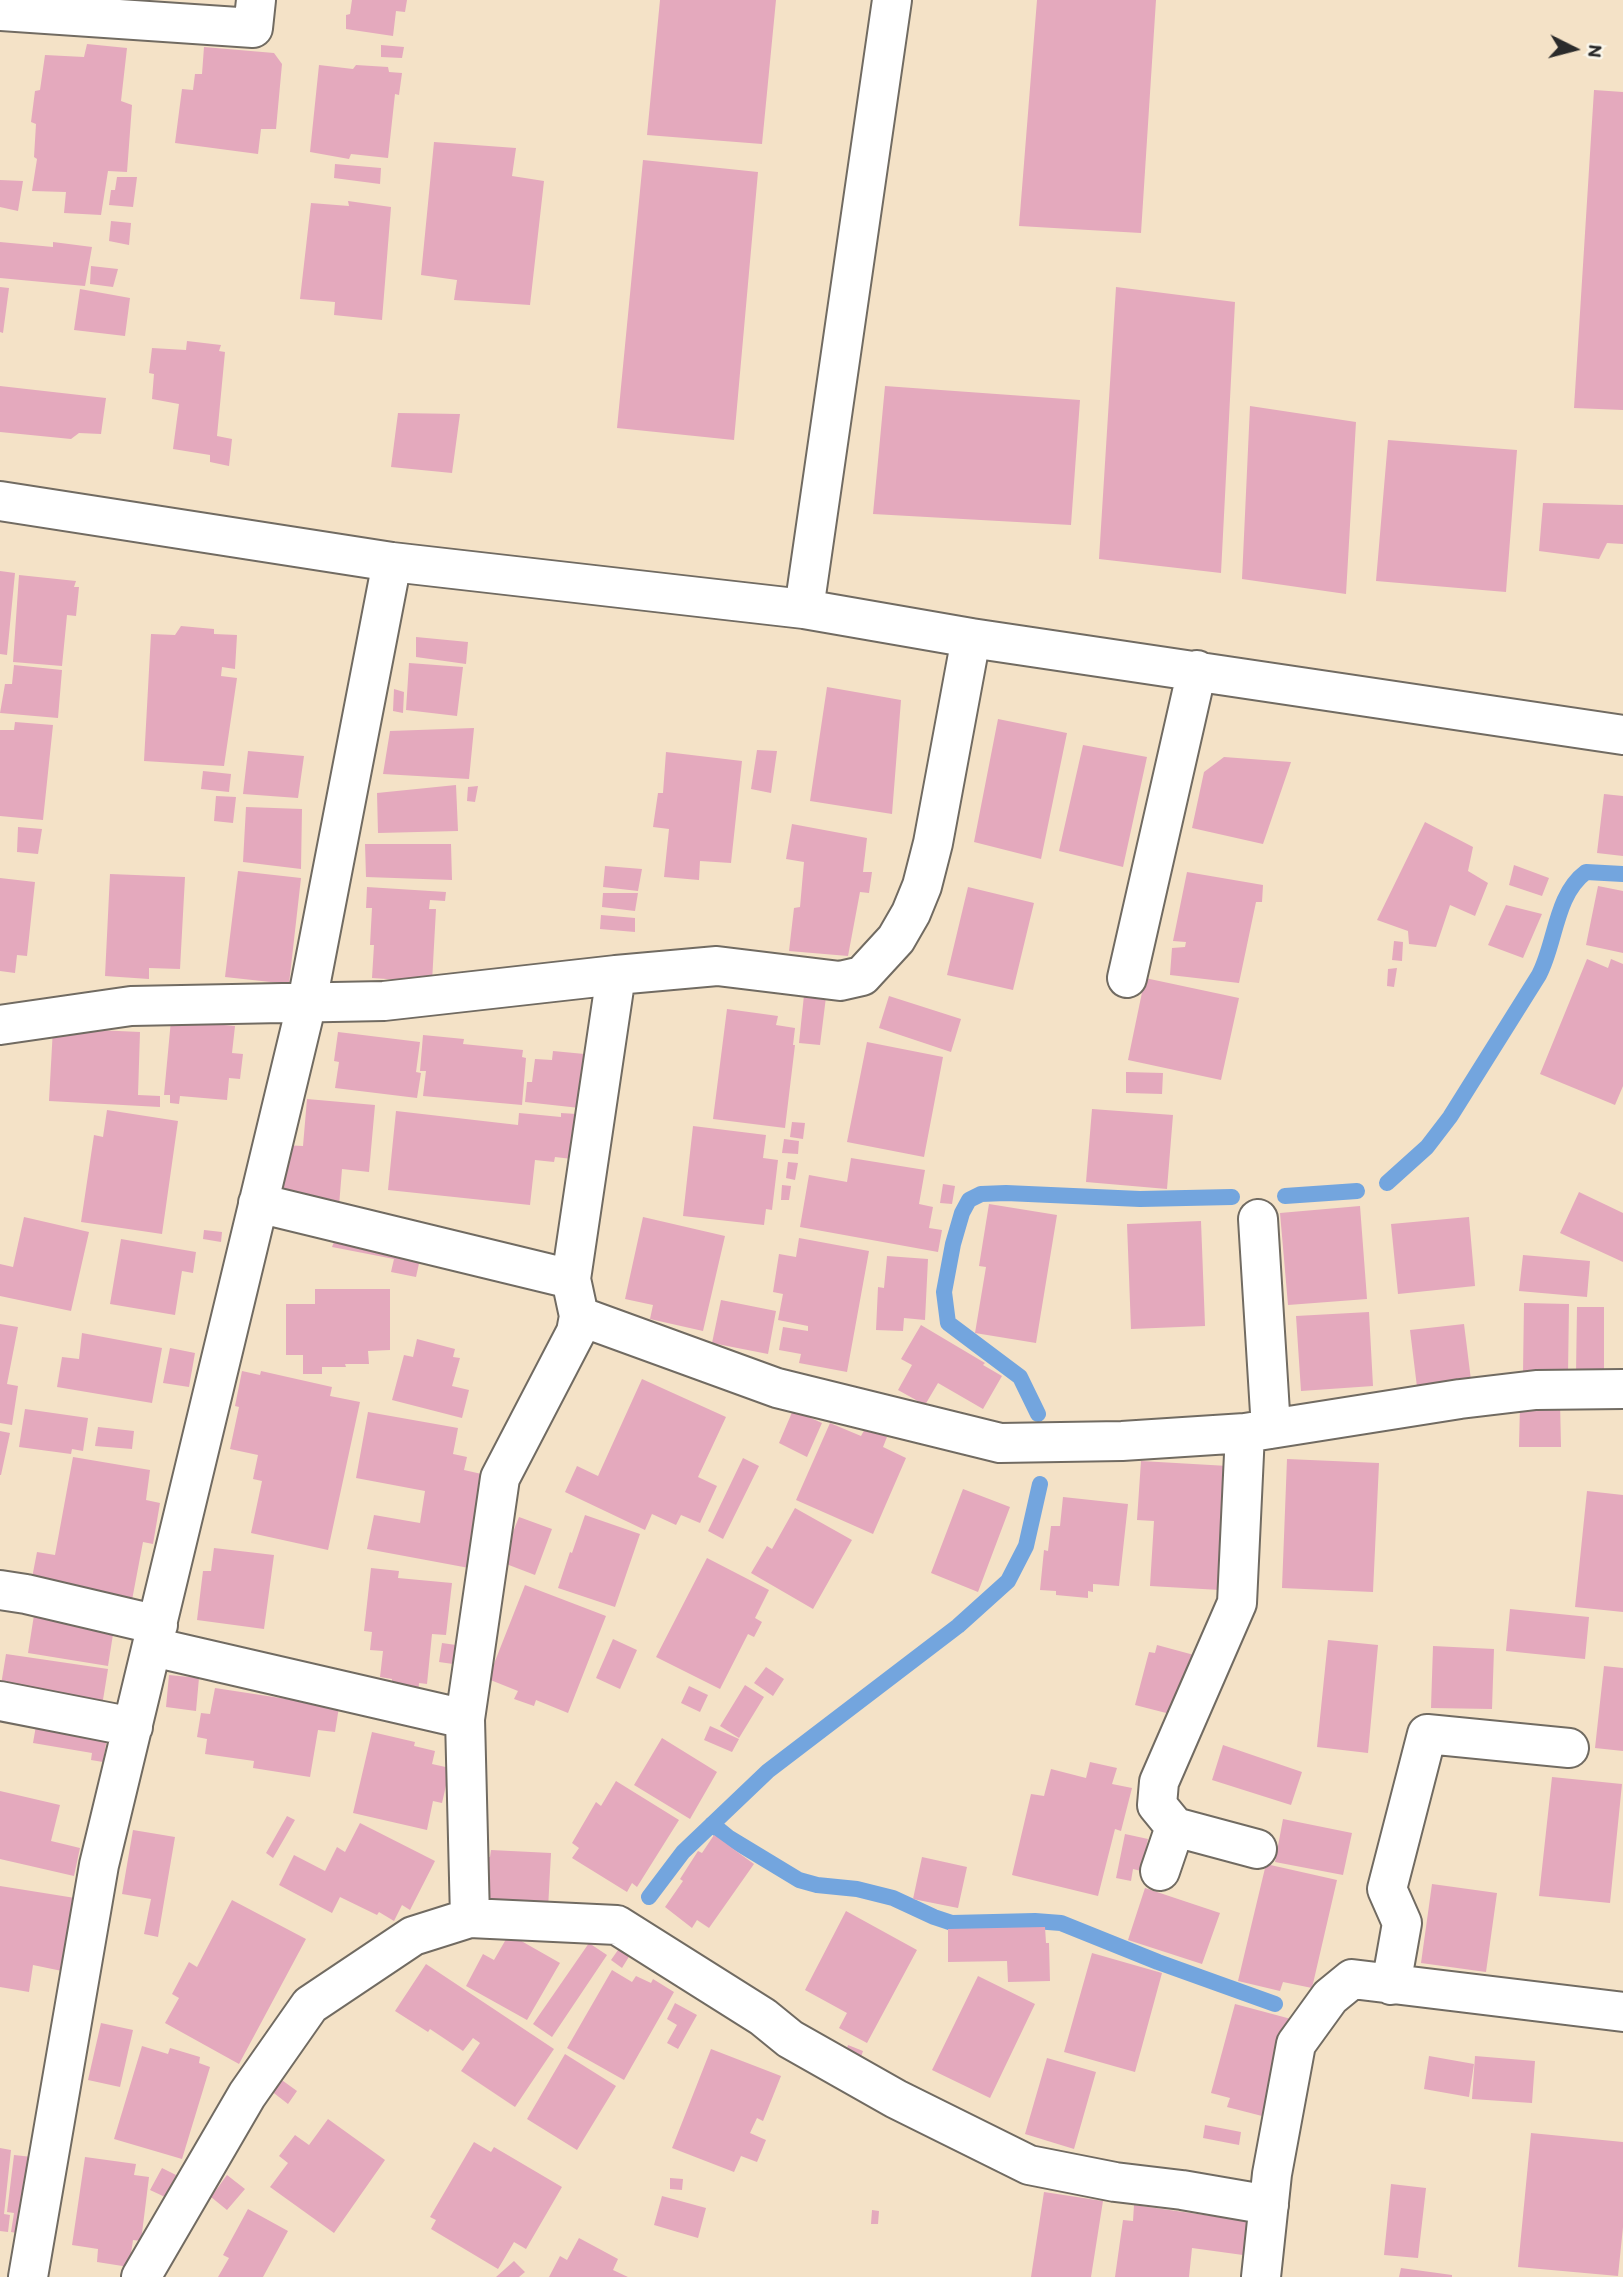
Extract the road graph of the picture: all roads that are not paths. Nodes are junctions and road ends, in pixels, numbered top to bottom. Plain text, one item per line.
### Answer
1 (256, 0) edge
2 (892, 0) edge
3 (0, 12) edge
4 (0, 501) edge
5 (392, 562) junction
6 (804, 610) junction
7 (971, 638) junction
8 (1197, 670) junction
9 (1623, 735) edge
10 (616, 975) junction
11 (1127, 978) dead end
12 (307, 1002) junction
13 (0, 1026) edge
14 (258, 1203) junction
15 (1258, 1219) dead end
16 (572, 1279) junction
17 (579, 1316) junction
18 (1623, 1389) edge
19 (1258, 1431) junction
20 (0, 1591) edge
21 (155, 1636) junction
22 (0, 1701) edge
23 (465, 1719) junction
24 (133, 1727) junction
25 (1569, 1748) dead end
26 (1175, 1827) junction
27 (1257, 1849) dead end
28 (1160, 1871) dead end
29 (470, 1918) junction
30 (1391, 1985) junction
31 (1623, 2012) edge
32 (1269, 2206) junction
33 (28, 2277) edge
34 (141, 2277) edge
35 (1261, 2277) edge

1 - 3 street
2 - 6 street
4 - 5 street
5 - 6 street
5 - 12 street
6 - 7 street
7 - 8 street
7 - 10 street
8 - 9 street
8 - 11 street
10 - 12 street
10 - 16 street
12 - 13 street
12 - 14 street
14 - 16 street
14 - 21 street
15 - 19 street
16 - 17 street
17 - 19 street
17 - 23 street
18 - 19 street
19 - 26 street
20 - 21 street
21 - 23 street
21 - 24 street
22 - 24 street
23 - 29 street
24 - 33 street
25 - 30 street
26 - 27 street
26 - 28 street
29 - 32 street
29 - 34 street
30 - 31 street
30 - 32 street
32 - 35 street

